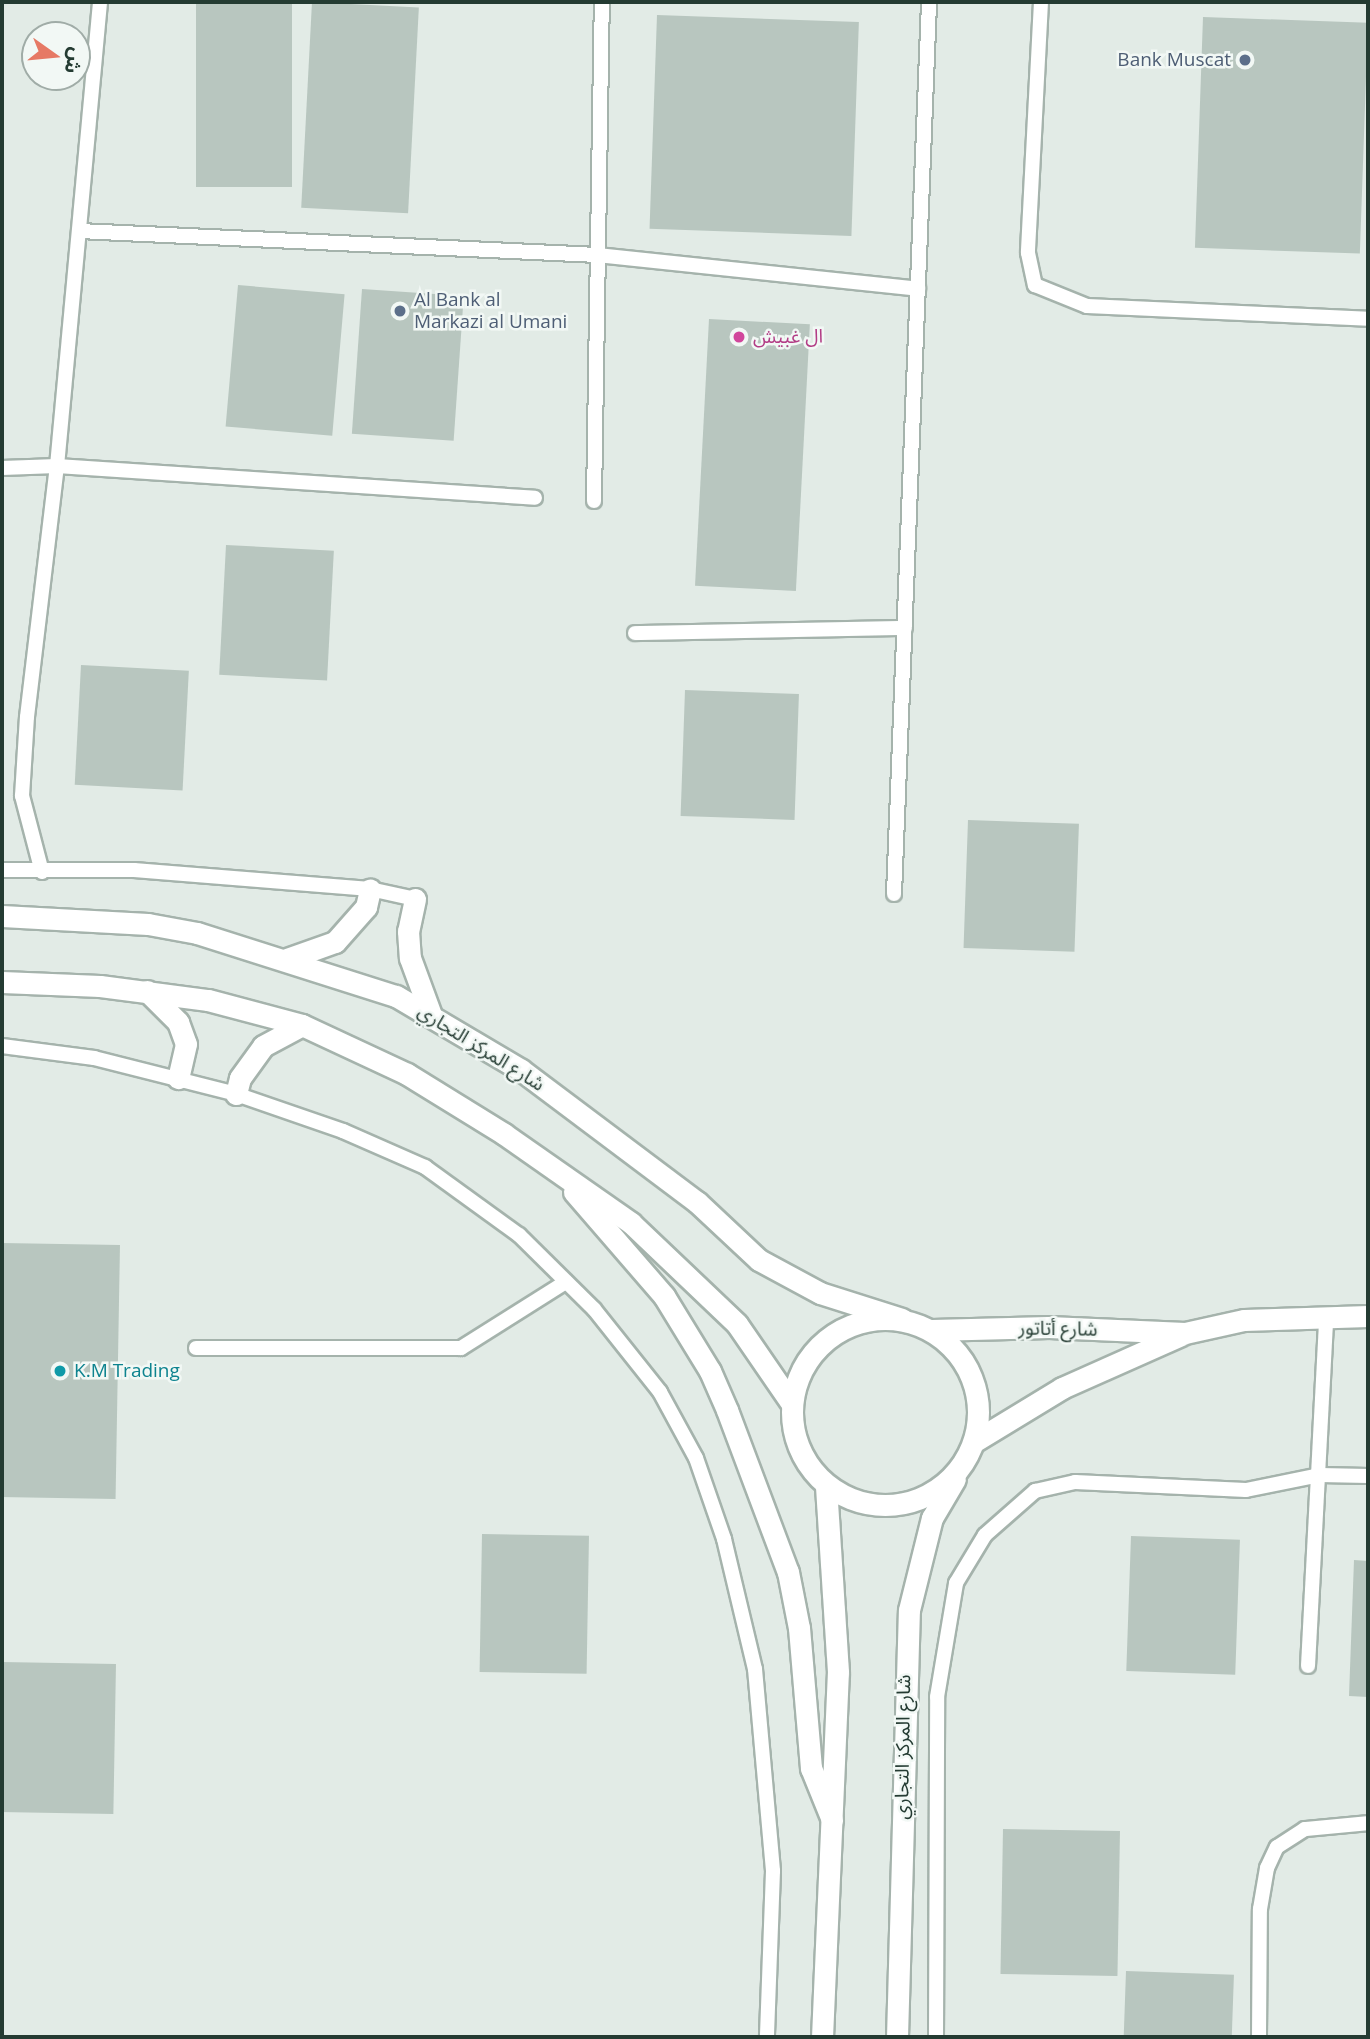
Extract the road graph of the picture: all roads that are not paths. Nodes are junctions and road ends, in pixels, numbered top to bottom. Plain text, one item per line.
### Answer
1 (100, 2) edge
2 (601, 2) edge
3 (929, 2) edge
4 (1041, 2) edge
5 (79, 231) junction
6 (597, 255) junction
7 (918, 289) junction
8 (1368, 319) edge
9 (57, 466) junction
10 (2, 468) edge
11 (535, 498) dead end
12 (594, 501) dead end
13 (905, 628) junction
14 (635, 633) dead end
15 (2, 870) edge
16 (42, 872) junction
17 (370, 889) junction
18 (894, 894) dead end
19 (415, 899) joint
20 (2, 916) edge
21 (287, 959) junction
22 (2, 982) edge
23 (146, 991) junction
24 (431, 1015) junction
25 (302, 1025) junction
26 (2, 1046) edge
27 (178, 1078) junction
28 (236, 1094) junction
29 (559, 1174) junction
30 (566, 1282) junction
31 (1368, 1316) edge
32 (1326, 1317) junction
33 (902, 1319) junction
34 (932, 1330) junction
35 (1185, 1333) junction
36 (196, 1348) dead end
37 (792, 1404) junction
38 (975, 1441) junction
39 (961, 1468) junction
40 (1320, 1475) junction
41 (1368, 1476) edge
42 (826, 1485) junction
43 (1308, 1666) dead end
44 (832, 1820) junction
45 (1368, 1823) edge
46 (767, 2037) edge
47 (822, 2037) edge
48 (897, 2037) edge
49 (936, 2037) edge
50 (1259, 2037) edge

1 - 5 lane
2 - 6 lane
3 - 7 lane
4 - 8 lane
5 - 6 lane
5 - 9 lane
6 - 7 lane
6 - 12 lane
7 - 13 lane
9 - 10 lane
9 - 11 lane
9 - 16 lane
13 - 14 lane
13 - 18 lane
15 - 16 lane
16 - 17 lane
17 - 19 lane
17 - 21 street
19 - 24 street
20 - 21 street, شارع المركز التجاري
21 - 24 street, شارع المركز التجاري
22 - 23 street
23 - 25 street
23 - 27 street
24 - 33 street, شارع المركز التجاري
25 - 28 street
25 - 29 street
26 - 27 lane
27 - 28 lane
28 - 30 lane
29 - 37 street
29 - 44 street
30 - 36 lane
30 - 46 lane
31 - 32 street, شارع أتاتور
32 - 35 street, شارع أتاتور
32 - 40 lane
33 - 34 street
33 - 37 street
34 - 35 street, شارع أتاتور
34 - 38 street
35 - 38 street, شارع أتاتور
37 - 42 street
38 - 39 street
39 - 42 street
39 - 48 street, شارع المركز التجاري
40 - 41 lane
40 - 43 lane
40 - 49 lane
42 - 44 street
44 - 47 street
45 - 50 lane

